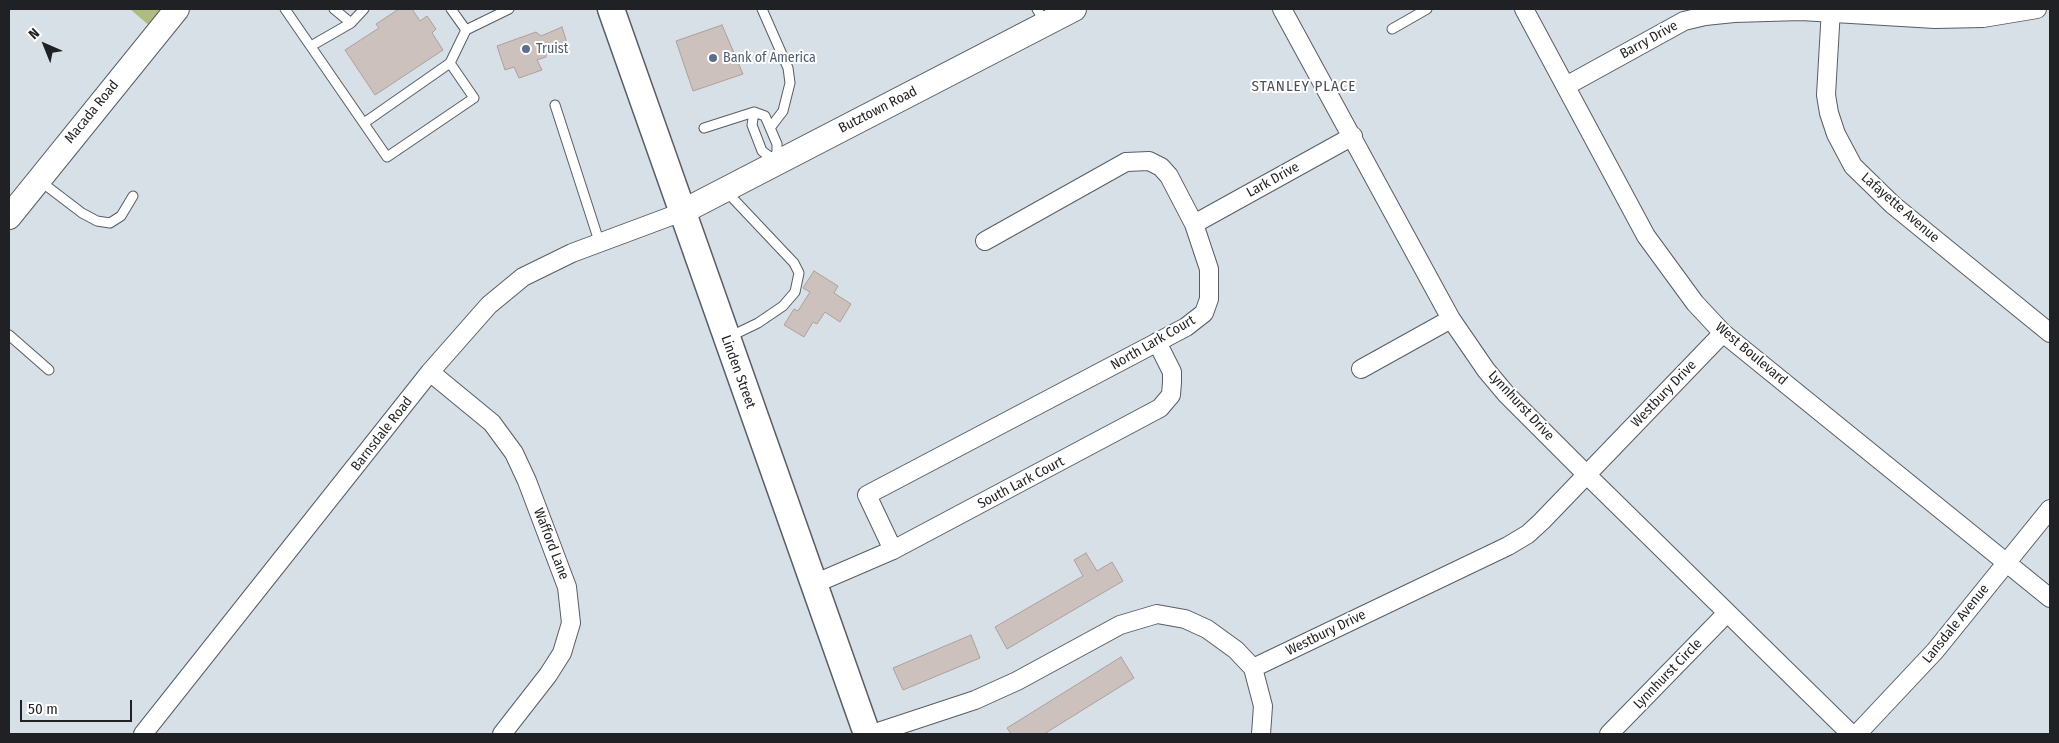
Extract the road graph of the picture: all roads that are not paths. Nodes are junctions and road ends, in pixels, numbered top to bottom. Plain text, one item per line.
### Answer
1 (177, 9) edge
2 (285, 9) edge
3 (334, 9) edge
4 (364, 9) edge
5 (451, 9) edge
6 (509, 9) edge
7 (611, 9) edge
8 (762, 9) edge
9 (1074, 9) edge
10 (1282, 9) edge
11 (1427, 9) edge
12 (1524, 9) edge
13 (2037, 9) edge
14 (1831, 11) edge
15 (1041, 16) edge
16 (351, 23) junction
17 (1392, 29) dead end
18 (466, 30) junction
19 (311, 46) junction
20 (450, 63) junction
21 (1566, 86) junction
22 (555, 105) dead end
23 (754, 112) junction
24 (364, 123) junction
25 (704, 128) dead end
26 (770, 128) junction
27 (1353, 136) junction
28 (778, 162) junction
29 (38, 180) junction
30 (725, 189) junction
31 (133, 196) dead end
32 (682, 212) junction
33 (9, 217) edge
34 (1194, 224) junction
35 (599, 241) junction
36 (985, 241) dead end
37 (1451, 319) junction
38 (1723, 333) junction
39 (2050, 333) edge
40 (9, 335) edge
41 (726, 339) junction
42 (1157, 342) junction
43 (1361, 369) dead end
44 (49, 370) dead end
45 (430, 372) junction
46 (1587, 475) junction
47 (2050, 509) edge
48 (893, 550) junction
49 (2006, 563) junction
50 (814, 584) junction
51 (2050, 598) edge
52 (1726, 614) junction
53 (1253, 668) junction
54 (143, 734) edge
55 (502, 734) edge
56 (867, 734) edge
57 (872, 734) edge
58 (1261, 734) edge
59 (1609, 734) edge
60 (1851, 734) edge
61 (1857, 734) edge

1 - 29 street, Macada Road
2 - 19 lane
3 - 16 lane
4 - 16 lane
5 - 18 lane
6 - 18 lane
7 - 32 main road, Linden Street
8 - 26 lane
9 - 15 street, Butztown Road
10 - 27 street, Lynnhurst Drive
11 - 17 lane
12 - 21 street, West Boulevard
13 - 14 street, Barry Drive
14 - 21 street, Barry Drive
14 - 39 street, Lafayette Avenue
15 - 28 street, Butztown Road
16 - 19 lane
18 - 20 lane
19 - 24 lane
20 - 24 lane
20 - 24 lane
21 - 38 street, West Boulevard
22 - 35 lane
23 - 25 lane
23 - 26 lane
23 - 28 lane
26 - 28 lane
27 - 34 street, Lark Drive
27 - 37 street, Lynnhurst Drive
28 - 30 street, Butztown Road
29 - 31 lane
29 - 33 street, Macada Road
30 - 32 street, Butztown Road
30 - 41 lane
32 - 35 street, Barnsdale Road
32 - 41 main road, Linden Street
34 - 36 street, North Lark Court
34 - 42 street, North Lark Court
35 - 45 street, Barnsdale Road
37 - 43 street
37 - 46 street, Lynnhurst Drive
38 - 46 street, Westbury Drive
38 - 49 street, West Boulevard
40 - 44 lane
41 - 50 main road, Linden Street
42 - 48 street, South Lark Court
42 - 48 street, North Lark Court
45 - 54 street, Barnsdale Road
45 - 55 street, Wafford Lane
46 - 52 street, Lynnhurst Drive
46 - 53 street, Westbury Drive
47 - 49 street, Lansdale Avenue
48 - 50 street, South Lark Court
49 - 51 street, West Boulevard
49 - 61 street, Lansdale Avenue
50 - 56 main road, Linden Street
52 - 59 street, Lynnhurst Circle
52 - 60 street, Lynnhurst Drive
53 - 57 street
53 - 58 street

